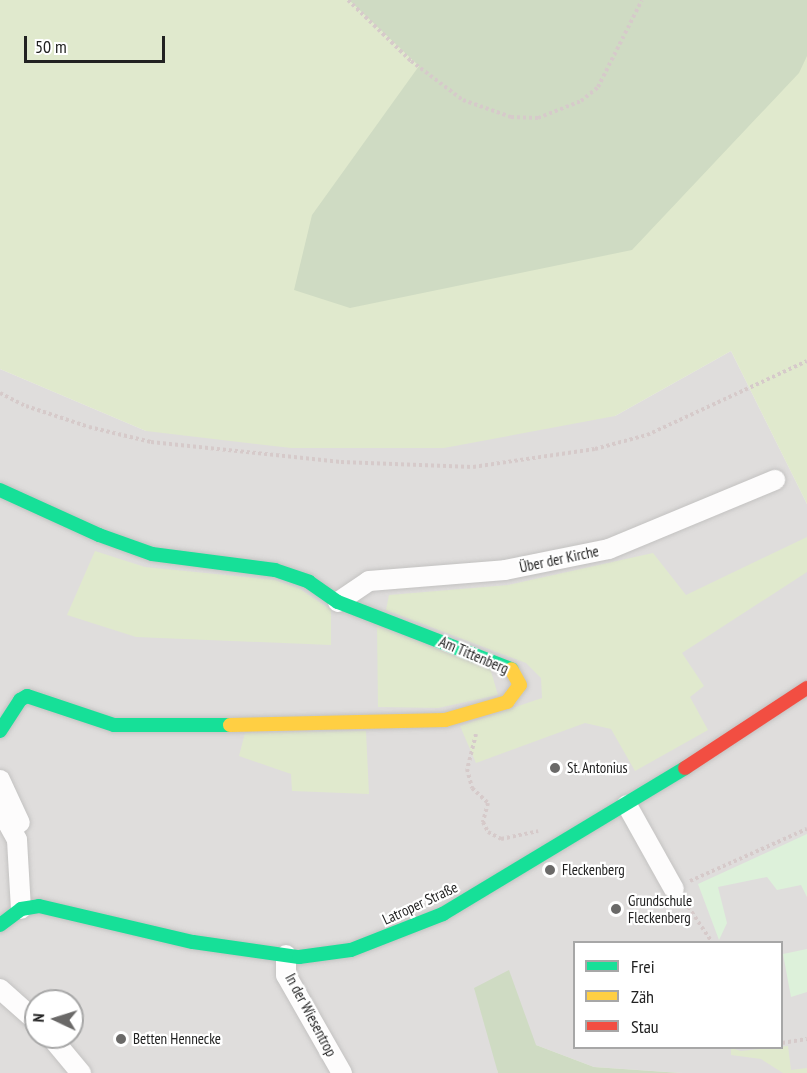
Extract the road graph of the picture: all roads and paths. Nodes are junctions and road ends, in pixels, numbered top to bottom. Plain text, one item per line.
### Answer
1 (348, 0) edge
2 (642, 0) edge
3 (807, 361) edge
4 (0, 393) edge
5 (775, 480) dead end
6 (0, 490) edge
7 (338, 602) junction
8 (807, 688) edge
9 (0, 731) edge
10 (472, 732) dead end
11 (0, 780) edge
12 (627, 805) junction
13 (0, 809) edge
14 (546, 829) dead end
15 (807, 829) edge
16 (17, 840) junction
17 (674, 889) junction
18 (21, 909) junction
19 (0, 925) edge
20 (711, 941) edge
21 (286, 955) junction
22 (0, 989) edge
23 (24, 1010) edge
24 (807, 1039) edge
25 (783, 1043) edge
26 (61, 1049) edge
27 (81, 1073) edge
28 (342, 1073) edge

1 - 2 path
3 - 4 path
5 - 7 street, Über der Kirche
6 - 7 street, Am Tittenberg
7 - 9 street, Am Tittenberg
8 - 12 street, Latroper Straße
10 - 14 path
11 - 16 street
12 - 17 street
12 - 21 street, Latroper Straße
13 - 16 street
15 - 17 path
16 - 18 street
17 - 20 path
18 - 19 street
18 - 21 street, Latroper Straße
21 - 28 street, In der Wiesentrop
22 - 23 street
24 - 25 path
26 - 27 street

